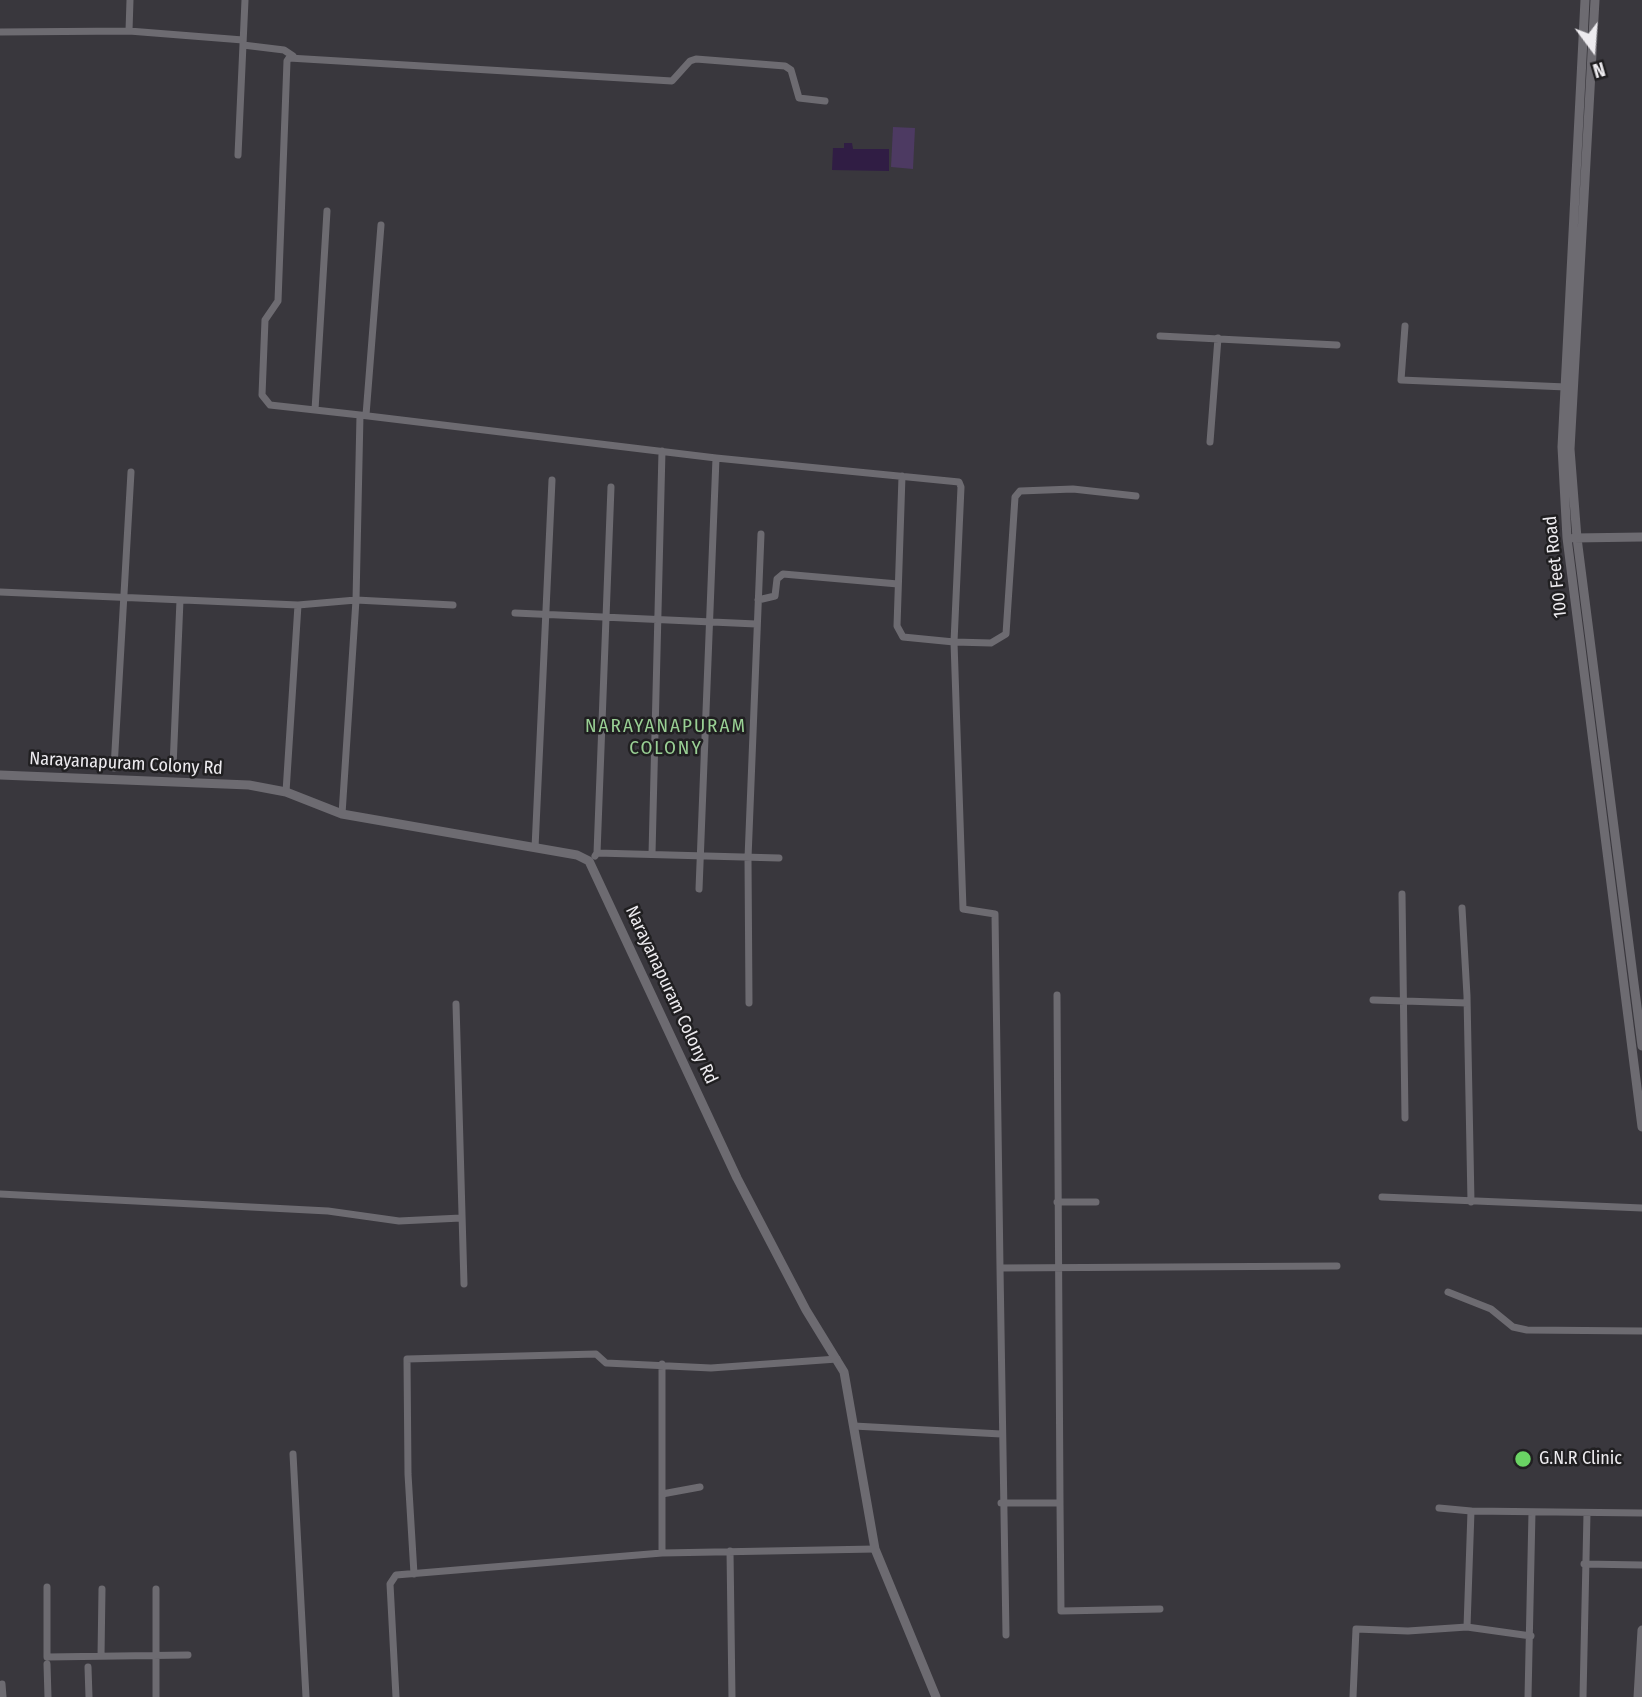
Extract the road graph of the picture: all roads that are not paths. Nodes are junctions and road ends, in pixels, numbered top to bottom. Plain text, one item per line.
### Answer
1 (130, 0) edge
2 (245, 0) edge
3 (1585, 0) edge
4 (1595, 0) edge
5 (129, 31) junction
6 (0, 32) edge
7 (243, 43) junction
8 (293, 56) junction
9 (825, 101) dead end
10 (238, 156) dead end
11 (327, 211) dead end
12 (381, 225) dead end
13 (1405, 326) dead end
14 (1160, 335) dead end
15 (1218, 338) junction
16 (1337, 345) dead end
17 (1566, 387) junction
18 (315, 410) junction
19 (363, 415) junction
20 (1210, 442) dead end
21 (662, 451) junction
22 (716, 458) junction
23 (131, 472) dead end
24 (902, 476) junction
25 (552, 480) dead end
26 (611, 486) dead end
27 (1136, 496) dead end
28 (761, 534) dead end
29 (1642, 537) edge
30 (1572, 538) junction
31 (898, 584) junction
32 (0, 592) edge
33 (122, 598) junction
34 (180, 600) junction
35 (356, 600) junction
36 (758, 600) junction
37 (298, 605) junction
38 (453, 605) dead end
39 (515, 613) dead end
40 (548, 615) junction
41 (608, 617) junction
42 (656, 619) junction
43 (707, 623) junction
44 (756, 624) junction
45 (954, 642) junction
46 (114, 768) dead end
47 (173, 768) dead end
48 (0, 775) edge
49 (286, 792) junction
50 (342, 814) junction
51 (535, 848) junction
52 (597, 853) junction
53 (652, 854) junction
54 (701, 857) junction
55 (748, 858) junction
56 (779, 858) dead end
57 (589, 861) junction
58 (699, 889) dead end
59 (1402, 894) dead end
60 (1462, 908) dead end
61 (1642, 961) edge
62 (1631, 964) junction
63 (1057, 995) dead end
64 (1373, 1000) dead end
65 (1404, 1001) junction
66 (749, 1003) dead end
67 (1467, 1003) junction
68 (456, 1004) dead end
69 (1642, 1046) edge
70 (1405, 1118) dead end
71 (1642, 1127) edge
72 (0, 1194) edge
73 (1382, 1197) dead end
74 (1058, 1202) junction
75 (1096, 1202) dead end
76 (1471, 1202) junction
77 (1642, 1208) edge
78 (461, 1218) junction
79 (1058, 1266) junction
80 (1337, 1266) dead end
81 (1000, 1268) junction
82 (464, 1284) dead end
83 (1448, 1292) dead end
84 (1642, 1331) edge
85 (837, 1359) junction
86 (662, 1364) junction
87 (854, 1426) junction
88 (1001, 1434) junction
89 (293, 1454) dead end
90 (700, 1487) dead end
91 (662, 1494) junction
92 (1001, 1503) junction
93 (1060, 1503) junction
94 (1439, 1508) dead end
95 (1471, 1511) junction
96 (1532, 1512) junction
97 (1587, 1513) junction
98 (1642, 1513) edge
99 (875, 1549) junction
100 (730, 1551) junction
101 (662, 1553) junction
102 (1584, 1564) junction
103 (1642, 1564) edge
104 (414, 1574) junction
105 (47, 1587) dead end
106 (102, 1589) dead end
107 (156, 1589) dead end
108 (1160, 1609) dead end
109 (1467, 1627) junction
110 (1642, 1630) edge
111 (1006, 1635) dead end
112 (1531, 1636) junction
113 (154, 1655) junction
114 (188, 1655) dead end
115 (101, 1656) junction
116 (47, 1664) dead end
117 (88, 1667) dead end
118 (2, 1685) dead end
119 (3, 1697) edge
120 (48, 1697) edge
121 (89, 1697) edge
122 (156, 1697) edge
123 (306, 1697) edge
124 (396, 1697) edge
125 (732, 1697) edge
126 (936, 1697) edge
127 (1353, 1697) edge
128 (1528, 1697) edge
129 (1583, 1697) edge
130 (1638, 1697) edge

1 - 5 street
2 - 7 street
3 - 17 street, 100 Feet Road
4 - 30 street, 100 Feet Road
5 - 6 street
5 - 7 street
7 - 8 street
7 - 10 street
8 - 9 street
8 - 18 street
11 - 18 street
12 - 19 street
13 - 17 street
14 - 15 street
15 - 16 street
15 - 20 street
17 - 30 street, 100 Feet Road
18 - 19 street
19 - 21 street
19 - 35 street
21 - 22 street
21 - 42 street
22 - 24 street
22 - 43 street
23 - 33 street
24 - 31 street
24 - 45 street
25 - 40 street
26 - 41 street
27 - 45 street
28 - 36 street
29 - 30 street
30 - 62 street, 100 Feet Road
30 - 71 street, 100 Feet Road
31 - 36 street
31 - 45 street
32 - 33 street
33 - 34 street
33 - 46 street
34 - 37 street
34 - 47 street
35 - 37 street
35 - 38 street
35 - 50 street
36 - 44 street
37 - 49 street
39 - 40 street
40 - 41 street
40 - 51 street
41 - 42 street
41 - 52 street
42 - 43 street
42 - 53 street
43 - 44 street
43 - 54 street
44 - 55 street
45 - 81 street
48 - 49 street, Narayanapuram Colony Rd
49 - 50 street, Narayanapuram Colony Rd
50 - 51 street, Narayanapuram Colony Rd
51 - 57 street, Narayanapuram Colony Rd
52 - 53 street
52 - 57 street
53 - 54 street
54 - 55 street
54 - 58 street
55 - 56 street
55 - 66 street
57 - 85 street, Narayanapuram Colony Rd
59 - 65 street
60 - 67 street
61 - 62 street
62 - 69 street, 100 Feet Road
63 - 74 street
64 - 65 street
65 - 67 street
65 - 70 street
67 - 76 street
68 - 78 street
72 - 78 street
73 - 76 street
74 - 75 street
74 - 79 street
76 - 77 street
78 - 82 street
79 - 80 street
79 - 81 street
79 - 93 street
81 - 88 street
83 - 84 street
85 - 86 street
85 - 87 street, Narayanapuram Colony Rd
86 - 91 street
86 - 104 street
87 - 88 street
87 - 99 street, Narayanapuram Colony Rd
88 - 92 street
89 - 123 street
90 - 91 street
91 - 101 street
92 - 93 street
92 - 111 street
93 - 108 street
94 - 95 street
95 - 96 street
95 - 109 street
96 - 97 street
96 - 112 street
97 - 98 street
97 - 102 street
99 - 100 street
99 - 126 street, Narayanapuram Colony Rd
100 - 101 street
100 - 125 street
101 - 104 street
102 - 103 street
102 - 129 street
104 - 124 street
105 - 115 street
106 - 115 street
107 - 113 street
109 - 112 street
109 - 127 street
110 - 130 street
112 - 128 street
113 - 114 street
113 - 115 street
113 - 122 street
116 - 120 street
117 - 121 street
118 - 119 street

